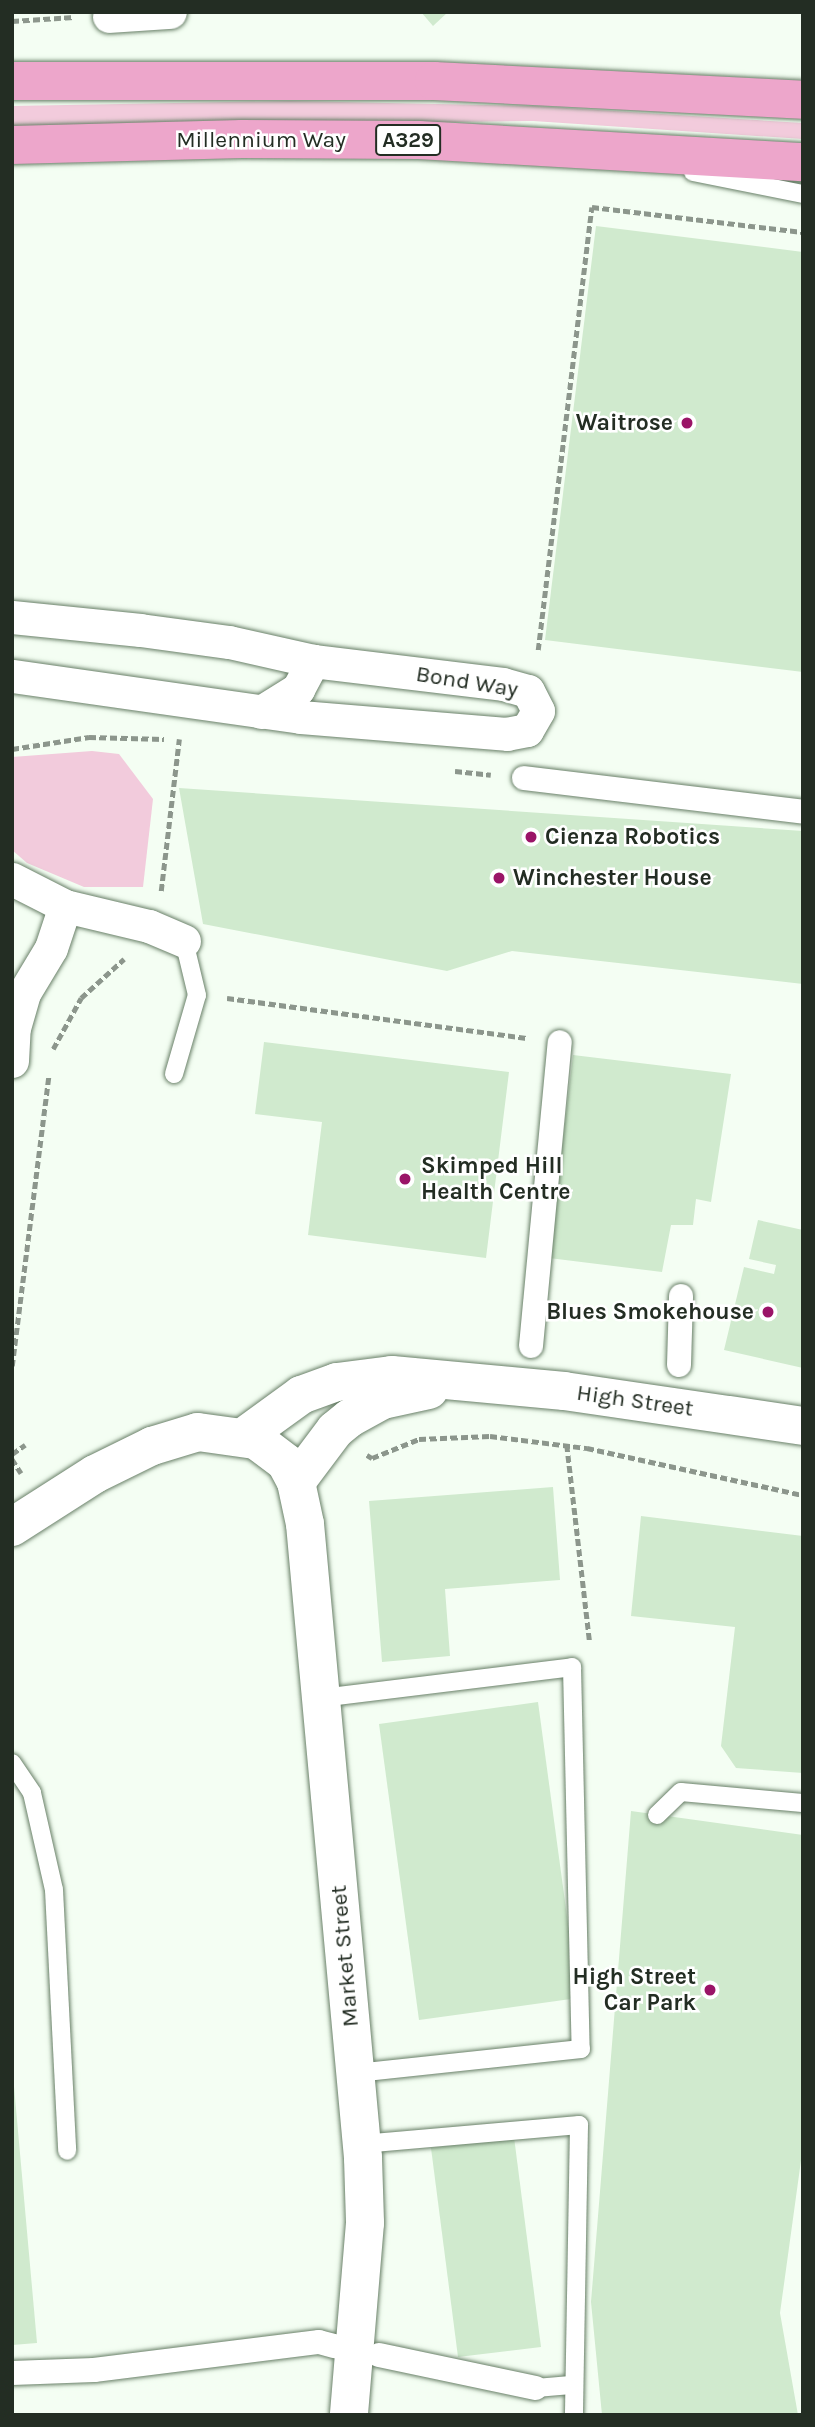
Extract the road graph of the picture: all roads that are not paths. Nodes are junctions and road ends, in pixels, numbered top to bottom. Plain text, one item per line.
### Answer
1 (170, 12) edge
2 (109, 16) road end
3 (12, 81) edge
4 (803, 100) edge
5 (12, 145) edge
6 (566, 145) junction
7 (803, 162) edge
8 (803, 194) edge
9 (12, 617) edge
10 (313, 661) junction
11 (12, 677) edge
12 (261, 712) junction
13 (524, 778) dead end
14 (803, 812) edge
15 (12, 880) edge
16 (65, 906) junction
17 (184, 940) joint
18 (560, 1042) road end
19 (12, 1060) edge
20 (174, 1074) dead end
21 (681, 1296) dead end
22 (531, 1346) dead end
23 (679, 1365) dead end
24 (467, 1382) junction
25 (803, 1426) edge
26 (246, 1435) junction
27 (297, 1490) junction
28 (12, 1527) edge
29 (321, 1698) junction
30 (12, 1763) edge
31 (803, 1803) edge
32 (657, 1815) dead end
33 (356, 2073) junction
34 (362, 2144) junction
35 (67, 2151) dead end
36 (334, 2346) dead end
37 (379, 2355) dead end
38 (12, 2373) edge
39 (571, 2385) junction
40 (536, 2388) joint
41 (349, 2415) edge
42 (574, 2415) edge

1 - 2 street
3 - 4 main road
5 - 6 main road, Millennium Way / A329
6 - 7 main road, Millennium Way / A329
6 - 8 lane
9 - 10 street, Bond Way
10 - 12 street
10 - 12 street, Bond Way
11 - 12 street, Bond Way
13 - 14 street
15 - 16 street
16 - 17 street
16 - 19 street
17 - 20 lane
18 - 22 street
21 - 23 street
24 - 25 street, High Street
24 - 26 street, High Street
24 - 27 street, High Street
26 - 27 street
26 - 28 street
27 - 29 street, Market Street
29 - 33 street, Market Street
29 - 33 lane
30 - 35 lane
31 - 32 lane
33 - 34 street, Market Street
34 - 39 lane
34 - 41 street, Market Street
36 - 38 street
37 - 40 street
39 - 40 lane
39 - 42 lane

